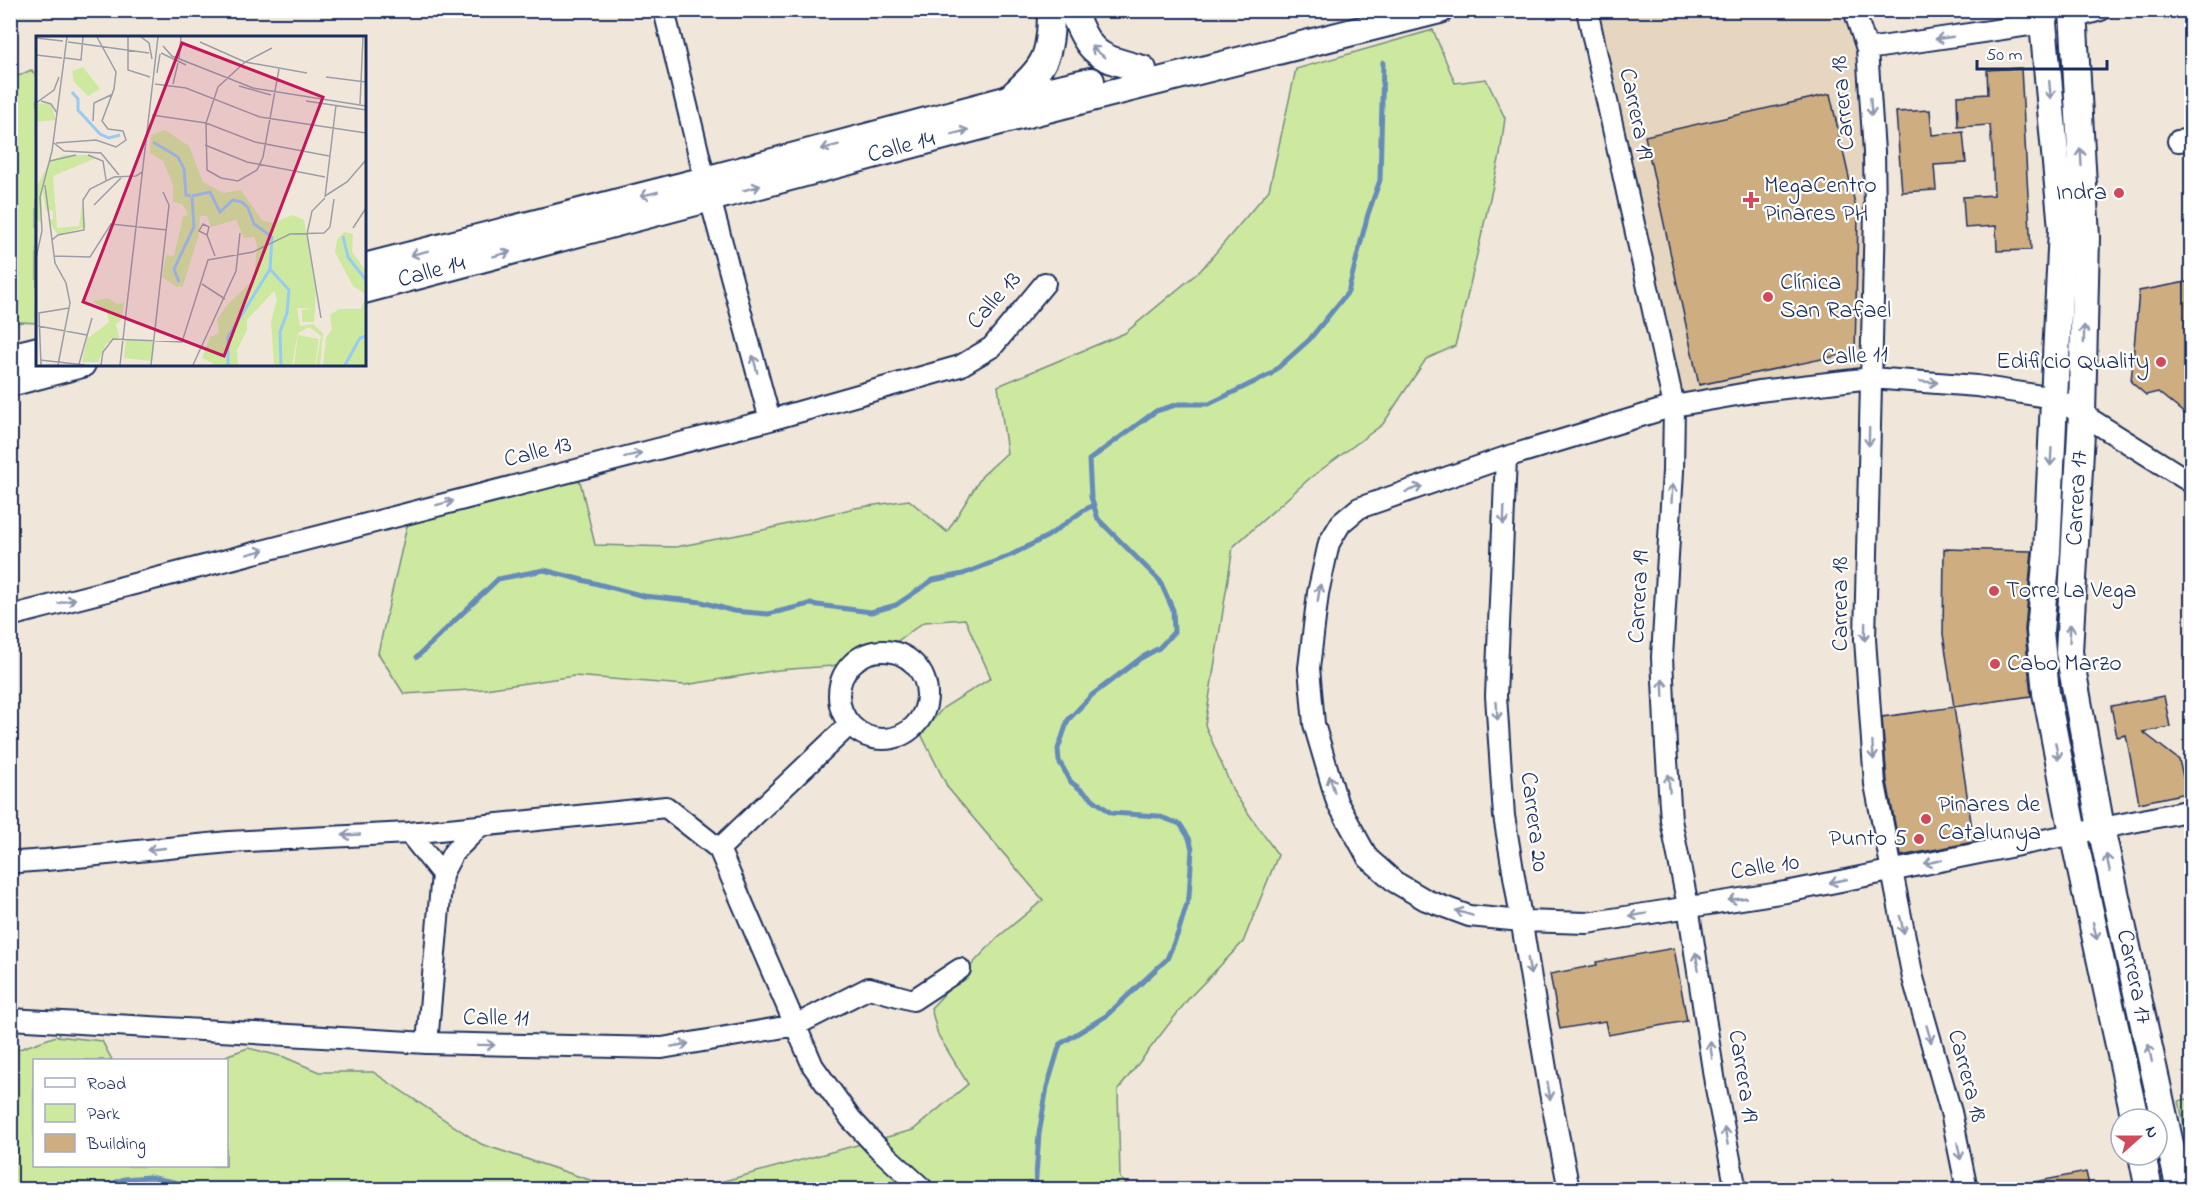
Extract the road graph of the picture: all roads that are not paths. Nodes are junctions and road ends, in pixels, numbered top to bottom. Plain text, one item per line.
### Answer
1 (664, 10) edge
2 (1051, 10) edge
3 (1072, 10) edge
4 (1377, 10) edge
5 (1440, 10) edge
6 (1587, 10) edge
7 (1854, 10) edge
8 (2101, 10) edge
9 (2073, 14) edge
10 (2044, 17) edge
11 (1867, 49) junction
12 (1046, 60) junction
13 (1143, 69) junction
14 (1076, 93) junction
15 (1009, 99) junction
16 (708, 189) junction
17 (366, 267) edge
18 (1045, 283) dead end
19 (366, 289) edge
20 (36, 350) edge
21 (10, 357) edge
22 (74, 366) edge
23 (1871, 378) junction
24 (10, 383) edge
25 (2054, 398) junction
26 (1674, 406) junction
27 (2082, 414) junction
28 (770, 420) junction
29 (1506, 457) junction
30 (2192, 483) edge
31 (10, 616) edge
32 (850, 724) junction
33 (2192, 810) edge
34 (480, 826) junction
35 (2101, 828) junction
36 (409, 832) junction
37 (2073, 833) junction
38 (719, 849) junction
39 (10, 860) edge
40 (1891, 871) junction
41 (442, 874) junction
42 (1688, 906) junction
43 (1522, 921) junction
44 (960, 969) dead end
45 (10, 1019) edge
46 (796, 1025) junction
47 (427, 1043) junction
48 (2132, 1107) edge
49 (2144, 1167) edge
50 (924, 1190) edge
51 (1569, 1190) edge
52 (1736, 1190) edge
53 (1966, 1190) edge
54 (2149, 1190) edge
55 (2180, 1190) edge

1 - 16 street
2 - 12 main road
13 -> 3 main road
4 - 13 main road, Calle 14
5 - 14 main road, Calle 14
6 - 26 street, Carrera 19
7 - 11 street, Carrera 18
8 - 9 street
27 -> 9 main road, Carrera 17
10 -> 11 street
10 -> 25 main road, Carrera 17
11 -> 23 street, Carrera 18
12 - 14 main road
12 - 15 main road
13 - 14 main road, Calle 14
14 - 15 main road, Calle 14
16 -> 14 main road, Calle 14
15 -> 16 main road, Calle 14
16 -> 17 main road, Calle 14
19 -> 16 main road, Calle 14
28 -> 16 street
18 - 28 street, Calle 13
20 - 21 main road
22 - 24 main road
23 -> 25 street, Calle 11
23 - 26 street, Calle 11
23 -> 40 street, Carrera 18
25 - 27 street, Calle 11
25 -> 37 main road, Carrera 17
26 - 29 street, Calle 11
42 -> 26 street, Carrera 19
27 - 30 street, Calle 11
35 -> 27 main road, Carrera 17
31 -> 28 street, Calle 13
29 -> 43 street, Carrera 20
43 -> 29 street, Calle 11
32 - 32 street
32 - 38 street
33 - 35 street, Calle 10
34 - 36 street
34 - 38 street
34 - 41 street
35 - 37 street, Calle 10
55 -> 35 main road, Carrera 17
36 -> 39 street
36 - 41 street
37 -> 40 street, Calle 10
37 -> 48 main road, Carrera 17
38 - 46 street
40 -> 42 street, Calle 10
40 -> 53 street, Carrera 18
41 - 47 street
42 -> 43 street, Calle 10
52 -> 42 street, Carrera 19
43 -> 51 street, Carrera 20
44 - 46 street, Calle 11
45 - 47 street, Calle 11
47 -> 46 street, Calle 11
46 - 50 street
49 - 54 main road

